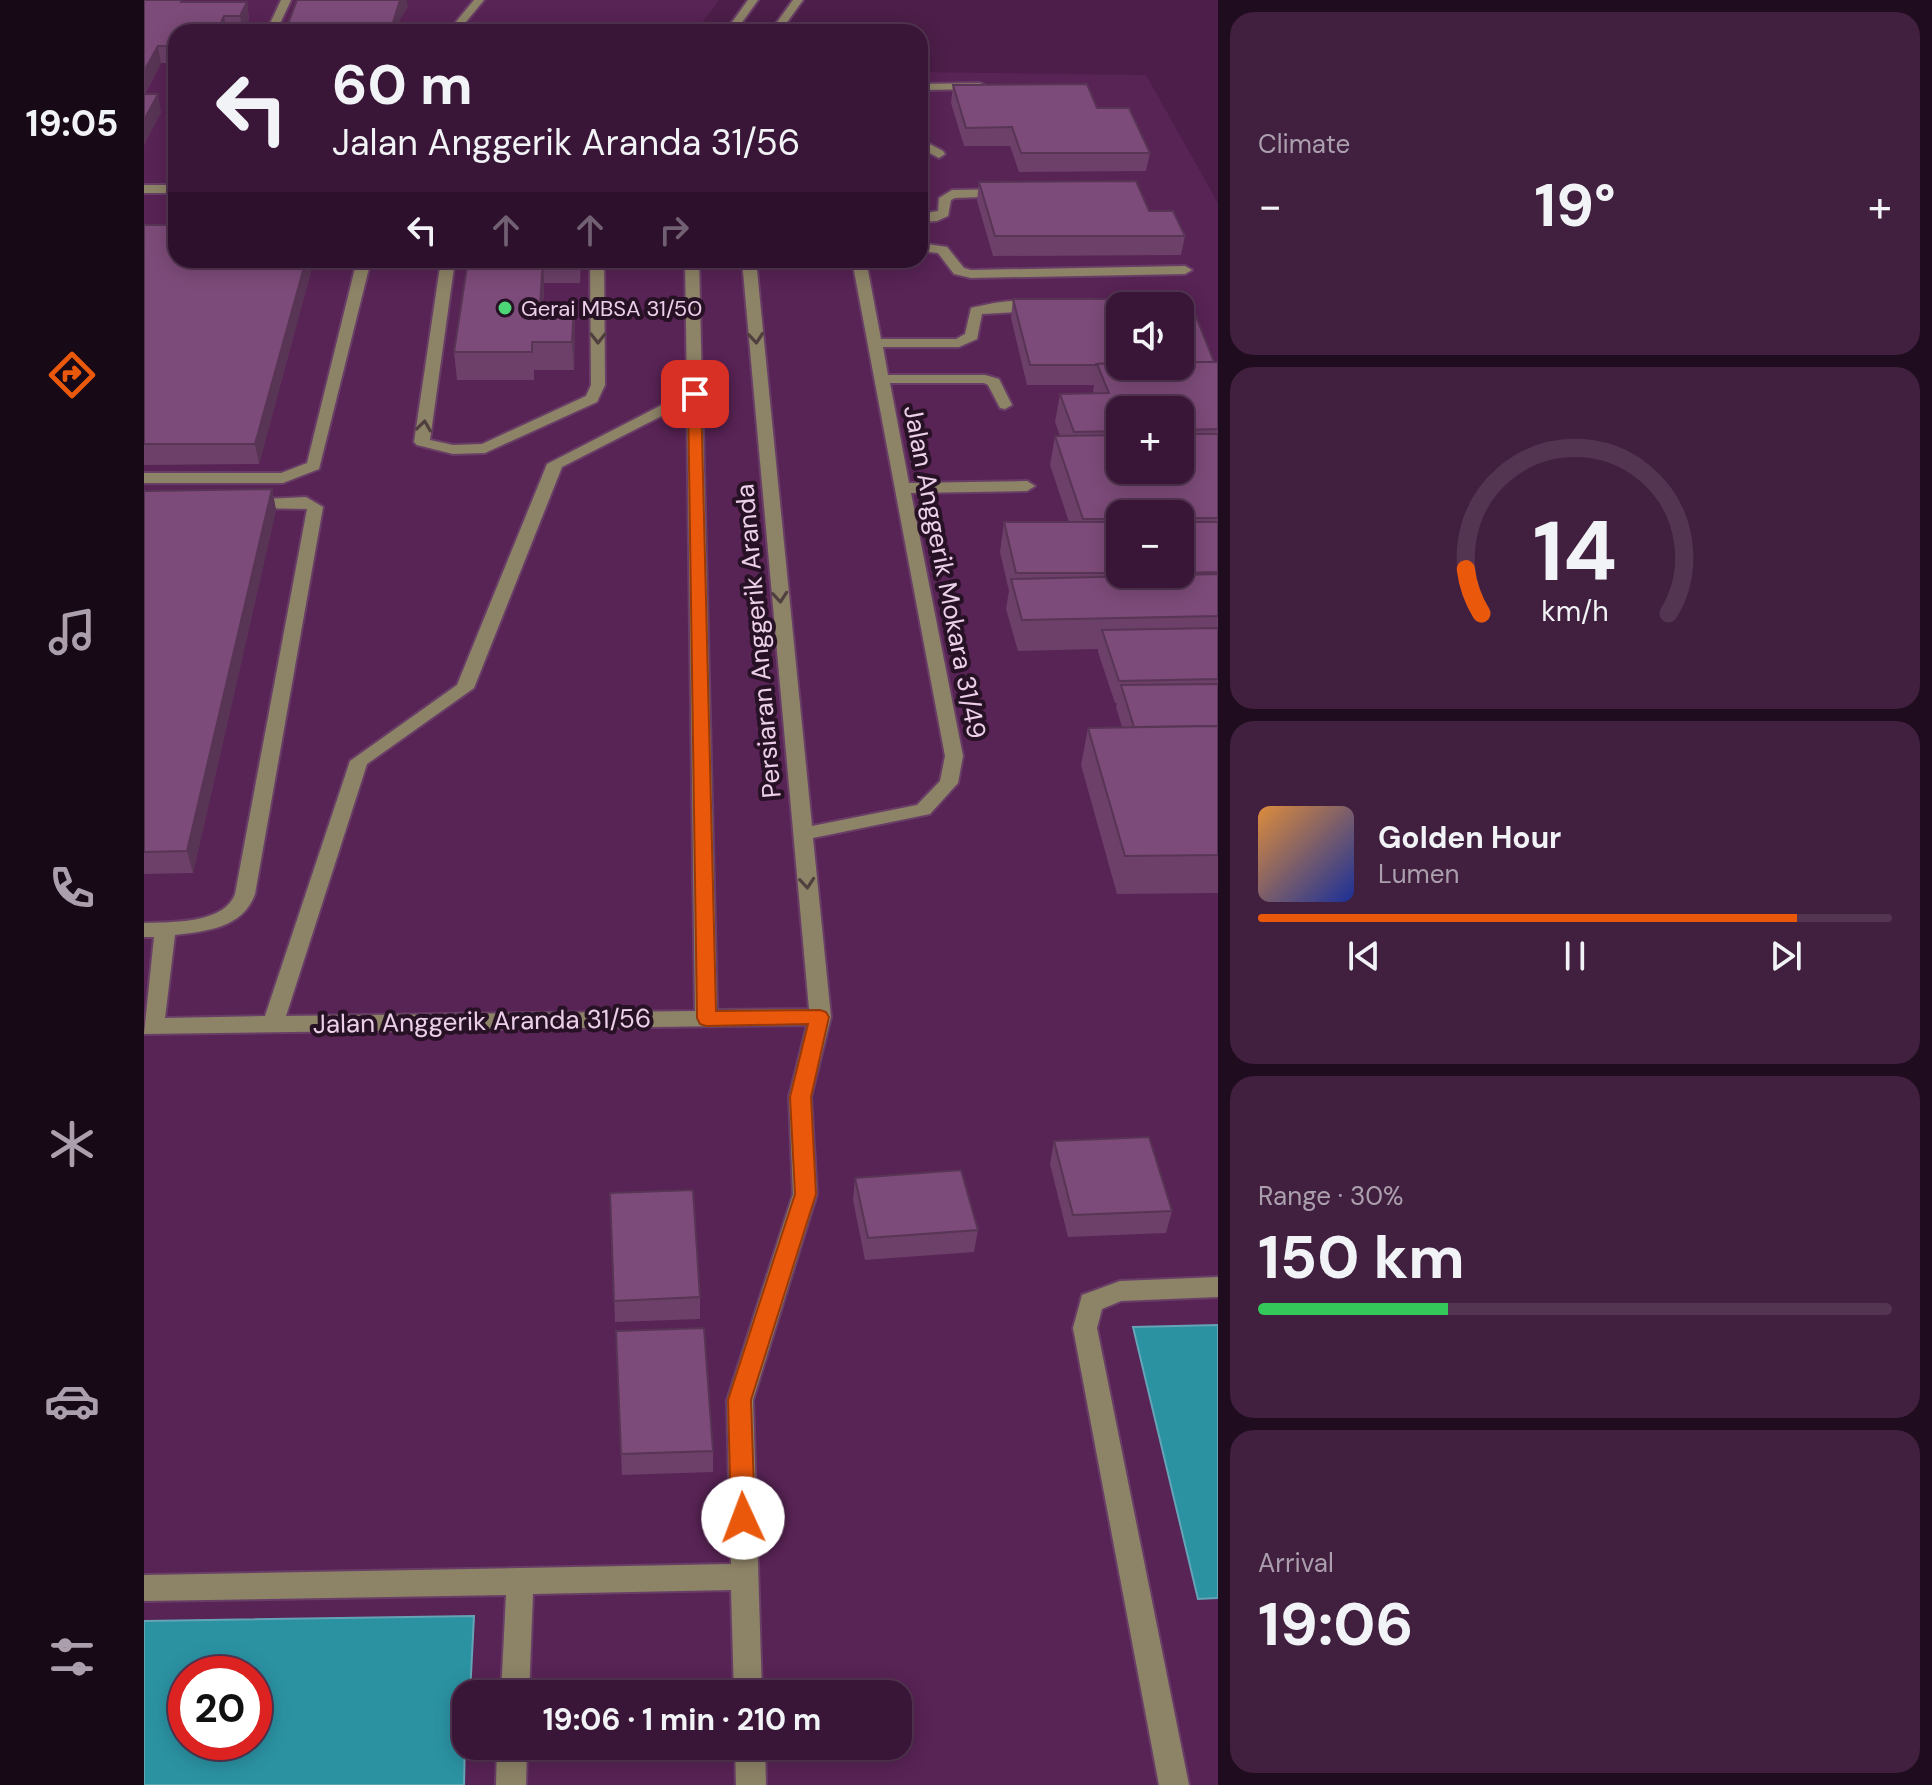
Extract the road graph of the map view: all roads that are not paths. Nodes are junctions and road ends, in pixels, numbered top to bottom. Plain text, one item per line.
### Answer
1 (286, 0) edge
2 (461, 0) edge
3 (478, 0) edge
4 (753, 0) edge
5 (798, 0) edge
6 (275, 24) edge
7 (460, 24) edge
8 (736, 24) edge
9 (781, 24) edge
10 (994, 86) edge
11 (928, 87) edge
12 (928, 148) edge
13 (939, 154) dead end
14 (144, 189) edge
15 (168, 189) edge
16 (1012, 193) edge
17 (928, 218) edge
18 (928, 248) edge
19 (362, 268) edge
20 (447, 268) edge
21 (597, 268) edge
22 (692, 268) edge
23 (750, 268) edge
24 (861, 268) edge
25 (1185, 270) dead end
26 (1057, 307) edge
27 (875, 343) junction
28 (881, 379) junction
29 (695, 394) junction
30 (1005, 405) dead end
31 (144, 478) edge
32 (1027, 486) dead end
33 (902, 488) junction
34 (233, 503) edge
35 (803, 834) junction
36 (154, 930) edge
37 (820, 1017) junction
38 (706, 1018) junction
39 (273, 1024) junction
40 (148, 1026) edge
41 (1218, 1287) edge
42 (744, 1577) junction
43 (520, 1582) junction
44 (144, 1588) edge
45 (516, 1680) edge
46 (748, 1680) edge
47 (512, 1760) edge
48 (750, 1760) edge
49 (511, 1785) edge
50 (751, 1785) edge
51 (1174, 1785) edge

1 - 6 street
2 - 3 street
3 - 7 street
4 - 8 street
5 - 9 street
10 - 11 street
12 - 13 street
14 - 15 street
16 - 17 street
18 - 25 street
19 - 31 street
21 -> 20 street
22 - 29 street, Persiaran Anggerik Aranda
23 -> 35 street, Persiaran Anggerik Aranda
24 - 27 street, Jalan Anggerik Mokara 31/49
26 - 27 street
27 - 28 street, Jalan Anggerik Mokara 31/49
28 - 30 street
28 - 33 street, Jalan Anggerik Mokara 31/49
29 - 38 street, Persiaran Anggerik Aranda
29 - 39 street
32 - 33 street
33 - 35 street, Jalan Anggerik Mokara 31/49
34 - 36 street
35 -> 37 street, Persiaran Anggerik Aranda
36 - 40 street
37 - 38 street, Jalan Anggerik Aranda 31/56
37 - 42 street, Persiaran Anggerik Aranda
38 - 39 street, Jalan Anggerik Aranda 31/56
39 - 40 street, Jalan Anggerik Aranda 31/56
41 - 51 street
42 - 43 street
42 - 46 street, Persiaran Anggerik Aranda
43 - 44 street
43 - 45 street
47 - 49 street
48 - 50 street

